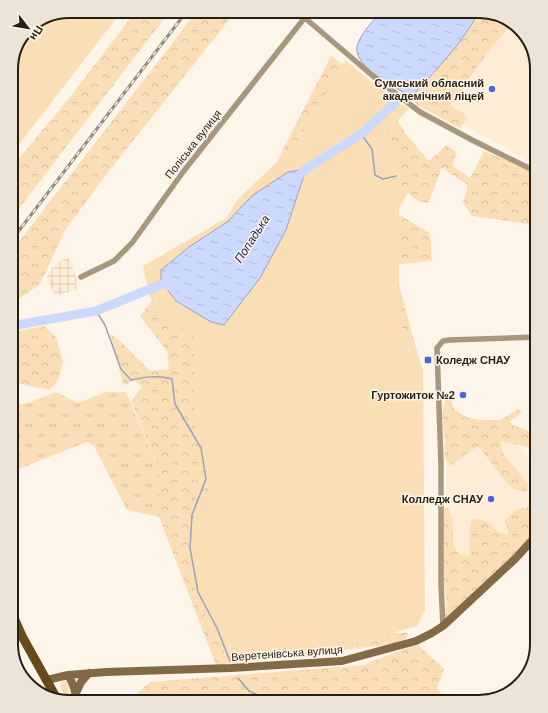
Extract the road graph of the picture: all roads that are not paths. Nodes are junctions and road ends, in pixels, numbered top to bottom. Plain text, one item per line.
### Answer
1 (305, 18) joint
2 (530, 169) edge
3 (81, 277) dead end
4 (530, 337) edge
5 (530, 543) edge
6 (443, 626) junction
7 (18, 627) edge
8 (88, 674) junction
9 (68, 675) junction
10 (47, 680) junction
11 (53, 692) edge
12 (76, 693) joint

1 - 2 street
1 - 3 street, Поліська вулиця
4 - 6 street
5 - 6 street, Веретенівська вулиця
6 - 8 street, Веретенівська вулиця
7 - 10 main road
8 - 9 street, Веретенівська вулиця
8 - 12 street
9 - 10 street, Веретенівська вулиця
9 - 12 street
10 - 11 main road

